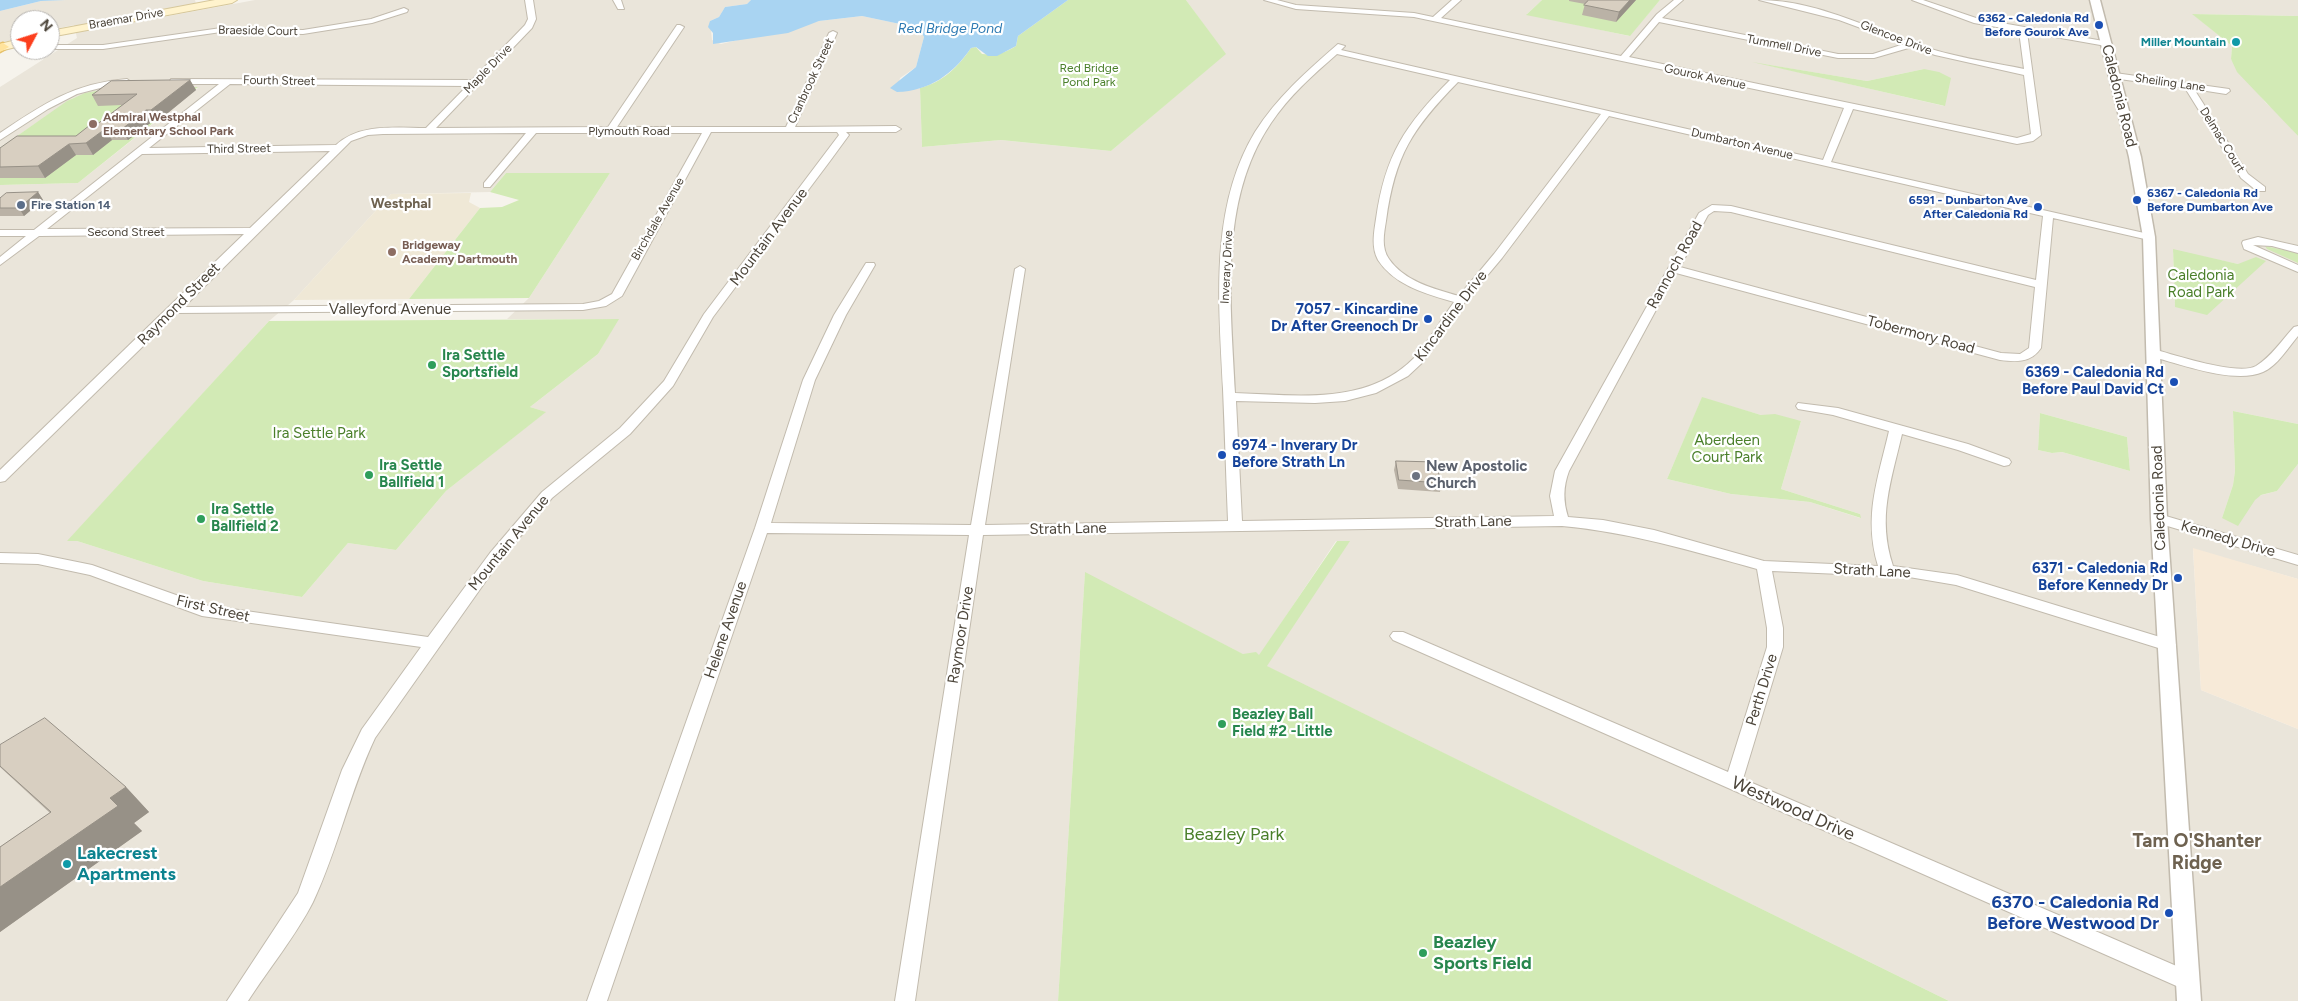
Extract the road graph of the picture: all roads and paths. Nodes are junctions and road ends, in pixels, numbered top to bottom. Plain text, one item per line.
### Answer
1 (232, 0) edge
2 (529, 0) edge
3 (1268, 0) edge
4 (1353, 0) edge
5 (1456, 0) edge
6 (1678, 0) edge
7 (1764, 0) edge
8 (1916, 0) edge
9 (2096, 0) edge
10 (1350, 9) junction
11 (404, 10) dead end
12 (1435, 19) junction
13 (1658, 20) junction
14 (680, 27) dead end
15 (2024, 30) junction
16 (60, 32) edge
17 (833, 33) dead end
18 (2106, 44) junction
19 (1910, 45) junction
20 (60, 47) edge
21 (1338, 49) joint
22 (1624, 59) junction
23 (2029, 73) junction
24 (2115, 76) junction
25 (1456, 79) junction
26 (163, 81) edge
27 (228, 81) junction
28 (136, 82) edge
29 (475, 83) junction
30 (2188, 86) junction
31 (2226, 91) dead end
32 (1849, 107) junction
33 (1606, 114) junction
34 (896, 129) dead end
35 (788, 130) junction
36 (610, 131) junction
37 (841, 131) junction
38 (427, 132) junction
39 (532, 132) junction
40 (707, 132) junction
41 (362, 134) joint
42 (0, 138) edge
43 (339, 148) junction
44 (138, 151) junction
45 (1826, 163) junction
46 (487, 184) dead end
47 (2261, 189) dead end
48 (2048, 214) junction
49 (253, 231) junction
50 (36, 232) junction
51 (0, 233) edge
52 (2149, 237) junction
53 (2298, 250) edge
54 (0, 262) edge
55 (870, 265) dead end
56 (1020, 269) dead end
57 (1674, 269) junction
58 (2298, 269) edge
59 (2041, 285) junction
60 (1461, 300) junction
61 (605, 303) joint
62 (174, 310) junction
63 (2298, 329) edge
64 (2153, 353) junction
65 (1229, 397) junction
66 (1802, 406) dead end
67 (1896, 430) junction
68 (2004, 462) dead end
69 (0, 478) edge
70 (2159, 519) junction
71 (1562, 521) junction
72 (1235, 526) junction
73 (762, 528) junction
74 (977, 530) junction
75 (0, 558) edge
76 (2298, 560) edge
77 (1764, 566) junction
78 (1887, 571) junction
79 (1398, 636) dead end
80 (431, 643) junction
81 (2168, 645) junction
82 (1733, 783) junction
83 (2189, 991) edge
84 (237, 1001) edge
85 (597, 1001) edge
86 (905, 1001) edge

1 - 16 main road, Braemar Drive
2 - 29 street, Maple Drive
3 - 10 street, Gourok Avenue
4 - 10 street
5 - 12 street
6 - 13 street
7 - 19 street, Glencoe Drive
8 - 15 street
9 - 18 street, Caledonia Road
10 - 12 street, Gourok Avenue
11 - 20 street, Braeside Court
12 - 22 street, Gourok Avenue
13 - 19 street, Tummell Drive
13 - 22 street
14 - 36 street
15 - 18 street
15 - 23 street, Gourok Avenue
17 - 35 street, Cranbrook Street
18 - 24 street, Caledonia Road
19 - 23 street, Glencoe Drive
21 - 25 street, Dumbarton Avenue
21 - 65 street, Inverary Drive
22 - 32 street, Gourok Avenue
23 - 32 street, Gourok Avenue
24 - 30 street, Sheiling Lane
24 - 52 street, Caledonia Road
25 - 33 street, Dumbarton Avenue
25 - 60 street
26 - 27 street, Fourth Street
27 - 29 street, Fourth Street
27 - 44 street
28 - 42 street
29 - 38 street, Maple Drive
30 - 31 street, Sheiling Lane
30 - 47 street, Delmac Court
32 - 45 street
33 - 45 street, Dumbarton Avenue
33 - 60 street, Kincardine Drive
34 - 37 street, Plymouth Road
35 - 37 street, Plymouth Road
35 - 40 street, Plymouth Road
36 - 39 street, Plymouth Road
36 - 40 street, Plymouth Road
37 - 80 street, Mountain Avenue
38 - 39 street, Plymouth Road
38 - 41 street, Plymouth Road
39 - 46 street
40 - 61 street, Birchdale Avenue
41 - 43 street, Raymond Street
43 - 44 street, Third Street
43 - 49 street, Raymond Street
44 - 50 street
45 - 48 street, Dumbarton Avenue
48 - 52 street, Dumbarton Avenue
48 - 59 street, Tobermory Road
49 - 50 street, Second Street
49 - 62 street, Raymond Street
50 - 51 street, Second Street
50 - 54 street
52 - 64 street, Caledonia Road
53 - 58 street
55 - 73 street, Helene Avenue
56 - 74 street, Raymoor Drive
57 - 59 street, Rannoch Road
57 - 59 street, Tobermory Road
57 - 71 street, Rannoch Road
60 - 65 street, Kincardine Drive
61 - 62 street, Valleyford Avenue
62 - 69 street, Raymond Street
63 - 64 street
64 - 70 street, Caledonia Road
65 - 72 street, Inverary Drive
66 - 67 street
67 - 68 street
67 - 78 street
70 - 76 street, Kennedy Drive
70 - 81 street, Caledonia Road
71 - 72 street, Strath Lane
71 - 77 street, Strath Lane
72 - 74 street, Strath Lane
73 - 74 street, Strath Lane
73 - 85 street, Helene Avenue
74 - 86 street, Raymoor Drive
75 - 80 street, First Street
77 - 78 street, Strath Lane
77 - 82 street, Perth Drive
78 - 81 street, Strath Lane
79 - 82 street, Westwood Drive
80 - 84 street, Mountain Avenue
81 - 83 street, Caledonia Road
82 - 83 street, Westwood Drive

